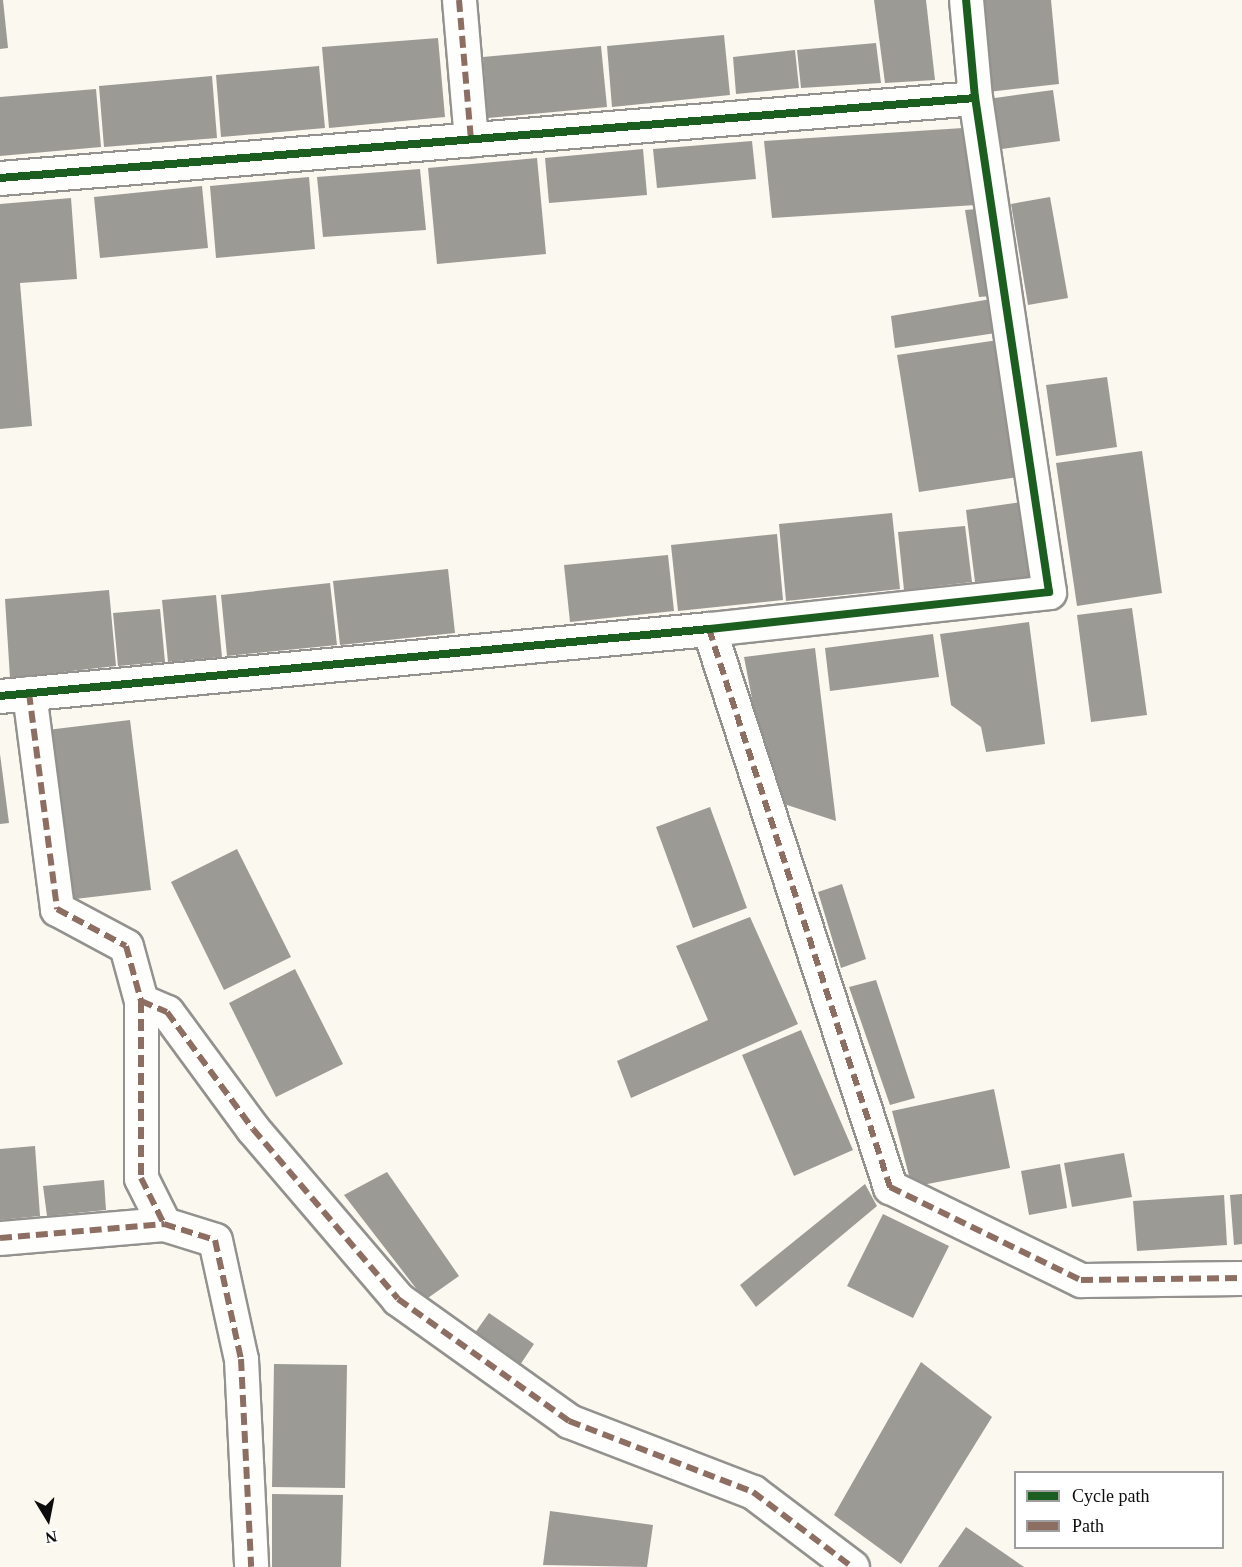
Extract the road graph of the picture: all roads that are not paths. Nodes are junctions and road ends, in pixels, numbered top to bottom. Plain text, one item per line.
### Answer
1 (459, 0) edge
2 (966, 0) edge
3 (975, 98) junction
4 (471, 139) junction
5 (0, 178) edge
6 (709, 629) junction
7 (15, 695) edge
8 (141, 1001) junction
9 (164, 1224) junction
10 (0, 1238) edge
11 (1242, 1278) edge
12 (251, 1567) edge
13 (852, 1567) edge

1 - 4 street
2 - 3 street
3 - 4 street
3 - 6 street
4 - 5 street
6 - 7 street
6 - 11 street
7 - 8 street
8 - 9 street
8 - 13 street
9 - 10 street
9 - 12 street

